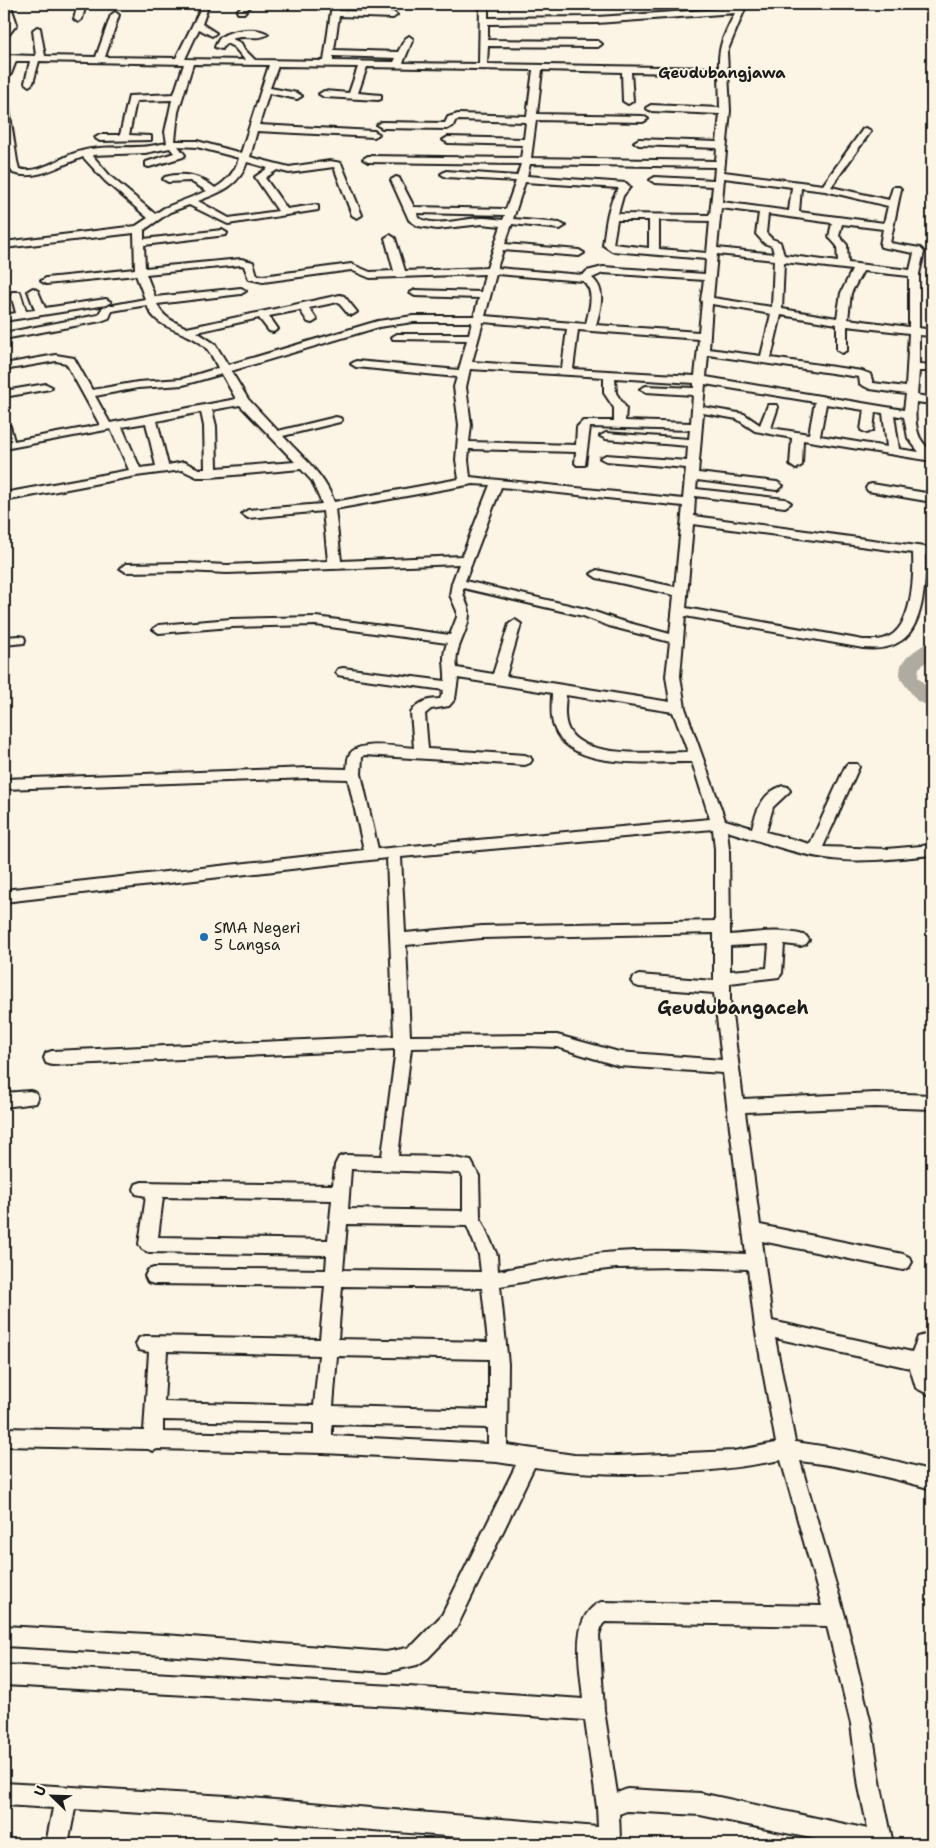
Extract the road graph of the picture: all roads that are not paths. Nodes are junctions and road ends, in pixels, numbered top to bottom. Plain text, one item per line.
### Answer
1 (6, 4) edge
2 (82, 4) edge
3 (205, 4) edge
4 (248, 4) edge
5 (484, 4) edge
6 (742, 7) edge
7 (335, 8) edge
8 (241, 11) dead end
9 (114, 15) dead end
10 (393, 15) dead end
11 (78, 19) dead end
12 (484, 21) junction
13 (197, 25) junction
14 (37, 30) dead end
15 (212, 33) dead end
16 (264, 34) dead end
17 (4, 36) edge
18 (224, 39) junction
19 (409, 39) dead end
20 (483, 43) junction
21 (598, 44) dead end
22 (219, 47) dead end
23 (330, 53) junction
24 (400, 56) junction
25 (8, 58) edge
26 (38, 59) junction
27 (99, 61) junction
28 (184, 62) junction
29 (252, 62) junction
30 (274, 63) junction
31 (328, 64) junction
32 (364, 65) junction
33 (396, 67) junction
34 (483, 68) junction
35 (538, 68) junction
36 (626, 69) junction
37 (722, 71) junction
38 (7, 74) dead end
39 (29, 83) dead end
40 (265, 90) junction
41 (324, 94) dead end
42 (353, 95) junction
43 (178, 96) junction
44 (297, 96) dead end
45 (378, 96) dead end
46 (628, 101) dead end
47 (651, 108) dead end
48 (4, 109) edge
49 (725, 111) junction
50 (532, 118) junction
51 (643, 119) dead end
52 (382, 125) dead end
53 (254, 128) junction
54 (866, 131) dead end
55 (374, 134) dead end
56 (100, 138) dead end
57 (124, 138) junction
58 (148, 138) dead end
59 (448, 140) dead end
60 (528, 142) junction
61 (639, 142) dead end
62 (172, 144) junction
63 (721, 145) junction
64 (85, 153) junction
65 (245, 158) junction
66 (368, 159) dead end
67 (527, 160) junction
68 (149, 164) dead end
69 (274, 168) junction
70 (718, 173) junction
71 (446, 174) dead end
72 (522, 178) junction
73 (168, 179) dead end
74 (396, 180) dead end
75 (655, 180) dead end
76 (797, 184) junction
77 (825, 188) junction
78 (896, 189) dead end
79 (214, 192) junction
80 (192, 202) junction
81 (716, 204) junction
82 (892, 204) junction
83 (315, 208) dead end
84 (764, 210) junction
85 (285, 213) junction
86 (794, 214) junction
87 (357, 216) dead end
88 (612, 217) junction
89 (654, 217) junction
90 (154, 218) junction
91 (714, 218) junction
92 (508, 219) junction
93 (838, 220) junction
94 (560, 226) dead end
95 (889, 227) junction
96 (139, 229) junction
97 (222, 233) dead end
98 (390, 238) dead end
99 (140, 243) junction
100 (4, 245) edge
101 (499, 247) junction
102 (654, 251) junction
103 (579, 253) dead end
104 (712, 253) junction
105 (778, 259) junction
106 (843, 265) junction
107 (858, 267) junction
108 (140, 271) junction
109 (492, 271) junction
110 (400, 273) junction
111 (914, 274) junction
112 (709, 277) junction
113 (586, 278) junction
114 (46, 281) dead end
115 (33, 291) dead end
116 (241, 291) dead end
117 (415, 293) dead end
118 (16, 294) dead end
119 (485, 295) junction
120 (150, 300) junction
121 (706, 300) junction
122 (106, 302) junction
123 (303, 307) junction
124 (777, 311) junction
125 (41, 312) junction
126 (352, 312) dead end
127 (22, 315) junction
128 (262, 315) junction
129 (4, 318) edge
130 (479, 319) junction
131 (312, 320) dead end
132 (842, 322) junction
133 (573, 327) junction
134 (590, 328) junction
135 (273, 329) dead end
136 (185, 331) junction
137 (915, 331) junction
138 (932, 333) edge
139 (4, 336) edge
140 (703, 336) junction
141 (396, 337) dead end
142 (474, 337) junction
143 (703, 350) junction
144 (842, 350) dead end
145 (765, 361) junction
146 (356, 364) dead end
147 (914, 367) junction
148 (4, 368) edge
149 (932, 368) edge
150 (465, 370) junction
151 (225, 371) junction
152 (567, 371) junction
153 (609, 374) junction
154 (700, 386) junction
155 (46, 387) dead end
156 (646, 389) dead end
157 (4, 394) edge
158 (89, 394) junction
159 (912, 394) junction
160 (820, 400) junction
161 (243, 401) junction
162 (932, 401) edge
163 (205, 407) junction
164 (772, 407) dead end
165 (870, 407) junction
166 (697, 409) junction
167 (888, 411) junction
168 (909, 414) junction
169 (151, 418) junction
170 (336, 420) dead end
171 (619, 424) junction
172 (4, 426) edge
173 (111, 426) junction
174 (696, 427) junction
175 (890, 428) junction
176 (764, 430) junction
177 (867, 430) dead end
178 (911, 430) junction
179 (275, 435) junction
180 (798, 435) junction
181 (606, 436) dead end
182 (814, 438) junction
183 (694, 443) junction
184 (464, 445) junction
185 (7, 446) edge
186 (580, 450) junction
187 (894, 451) junction
188 (929, 457) edge
189 (606, 458) dead end
190 (580, 463) dead end
191 (304, 465) junction
192 (796, 465) dead end
193 (163, 468) junction
194 (691, 470) junction
195 (136, 472) junction
196 (211, 473) junction
197 (465, 482) junction
198 (496, 482) junction
199 (777, 486) dead end
200 (872, 488) dead end
201 (4, 497) edge
202 (689, 498) junction
203 (932, 498) edge
204 (785, 503) dead end
205 (329, 507) junction
206 (248, 514) dead end
207 (687, 520) junction
208 (918, 550) junction
209 (932, 552) edge
210 (466, 560) junction
211 (335, 566) junction
212 (126, 568) dead end
213 (597, 574) dead end
214 (458, 583) junction
215 (919, 589) junction
216 (932, 591) edge
217 (680, 592) junction
218 (679, 611) junction
219 (515, 624) dead end
220 (159, 629) dead end
221 (675, 639) junction
222 (19, 640) dead end
223 (455, 640) junction
224 (4, 641) edge
225 (343, 672) dead end
226 (451, 679) junction
227 (498, 680) junction
228 (559, 690) junction
229 (678, 708) junction
230 (421, 754) junction
231 (697, 757) junction
232 (524, 760) dead end
233 (852, 767) dead end
234 (354, 774) junction
235 (4, 784) edge
236 (783, 791) dead end
237 (719, 823) junction
238 (758, 834) junction
239 (932, 850) edge
240 (814, 851) junction
241 (394, 852) junction
242 (372, 854) junction
243 (4, 896) edge
244 (721, 934) junction
245 (777, 938) junction
246 (397, 940) junction
247 (801, 940) dead end
248 (639, 981) dead end
249 (722, 983) junction
250 (402, 1042) junction
251 (52, 1058) dead end
252 (730, 1067) junction
253 (30, 1098) dead end
254 (4, 1100) edge
255 (932, 1102) edge
256 (735, 1106) junction
257 (389, 1162) junction
258 (342, 1193) junction
259 (339, 1216) junction
260 (472, 1220) junction
261 (751, 1231) junction
262 (337, 1248) junction
263 (755, 1262) junction
264 (903, 1262) dead end
265 (154, 1276) dead end
266 (334, 1278) junction
267 (491, 1280) junction
268 (764, 1327) junction
269 (932, 1341) edge
270 (328, 1347) junction
271 (498, 1351) junction
272 (918, 1361) junction
273 (932, 1387) edge
274 (156, 1411) junction
275 (323, 1415) junction
276 (498, 1419) junction
277 (4, 1437) edge
278 (153, 1442) junction
279 (323, 1444) junction
280 (787, 1450) junction
281 (497, 1454) junction
282 (530, 1458) junction
283 (932, 1480) edge
284 (835, 1616) junction
285 (4, 1636) edge
286 (4, 1675) edge
287 (594, 1710) junction
288 (4, 1794) edge
289 (66, 1798) junction
290 (608, 1807) junction
291 (610, 1842) edge
292 (56, 1844) edge
293 (881, 1844) edge

1 - 17 street
2 - 11 street
3 - 13 street
4 - 8 street
5 - 12 street
6 - 12 street
6 - 37 street
7 - 10 street
7 - 23 street
9 - 27 street
12 - 20 street
13 - 15 street
13 - 28 street
14 - 26 street
16 - 18 street
18 - 22 street
18 - 29 street
19 - 24 street
20 - 21 street
20 - 34 street
23 - 24 street
23 - 31 street
24 - 33 street
25 - 26 street
25 - 38 street
26 - 27 street
26 - 39 street
27 - 28 street
28 - 29 street
28 - 43 street
29 - 30 street
30 - 31 street
30 - 40 street
31 - 32 street
32 - 33 street
32 - 42 street
33 - 34 street
34 - 35 street
35 - 36 street
35 - 50 street
36 - 37 street
36 - 46 street
37 - 49 street
40 - 44 street
40 - 53 street
41 - 42 street
42 - 45 street
43 - 57 street
43 - 62 street
47 - 49 street
48 - 64 street
49 - 63 street
50 - 51 street
50 - 52 street
50 - 60 street
53 - 55 street
53 - 65 street
54 - 77 street
56 - 57 street
57 - 58 street
59 - 60 street
60 - 67 street
61 - 63 street
62 - 64 street
62 - 65 street
62 - 68 street
63 - 70 street
64 - 90 street
65 - 69 street
65 - 79 street
66 - 67 street
67 - 70 street
67 - 72 street
69 - 85 street
69 - 87 street
70 - 75 street
70 - 76 street
70 - 81 street
71 - 72 street
72 - 88 street
72 - 92 street
73 - 79 street
74 - 92 street
76 - 77 street
76 - 86 street
77 - 82 street
78 - 82 street
79 - 80 street
80 - 85 street
80 - 90 street
81 - 84 street
81 - 91 street
82 - 95 street
83 - 85 street
84 - 86 street
84 - 105 street
86 - 93 street
88 - 89 street
88 - 102 street
89 - 91 street
89 - 102 street
90 - 96 street
91 - 104 street
92 - 94 street
92 - 101 street
93 - 95 street
93 - 106 street
95 - 111 street
96 - 99 street
96 - 100 street
97 - 99 street
98 - 110 street
99 - 108 street
101 - 103 street
101 - 109 street
102 - 104 street
104 - 105 street
104 - 112 street
105 - 106 street
105 - 124 street
106 - 107 street
107 - 111 street
107 - 132 street
108 - 110 street
108 - 114 street
108 - 120 street
109 - 110 street
109 - 113 street
109 - 119 street
111 - 137 street
112 - 113 street
112 - 121 street
113 - 134 street
115 - 125 street
116 - 120 street
117 - 119 street
118 - 127 street
119 - 130 street
120 - 122 street
120 - 136 street
121 - 124 street
121 - 140 street
122 - 125 street
122 - 139 street
123 - 126 street
123 - 128 street
123 - 131 street
124 - 132 street
124 - 145 street
125 - 127 street
127 - 129 street
128 - 135 street
128 - 136 street
130 - 133 street
130 - 142 street
130 - 151 street
132 - 137 street
132 - 144 street
133 - 134 street
133 - 152 street
134 - 140 street
136 - 151 street
137 - 138 street
137 - 147 street
140 - 143 street
141 - 142 street
142 - 150 street
143 - 145 street
143 - 154 street
145 - 159 street
146 - 150 street
147 - 149 street
147 - 159 street
148 - 158 street
150 - 152 street
150 - 184 street
151 - 158 street
151 - 161 street
152 - 153 street
153 - 154 street
153 - 171 street
154 - 156 street
154 - 160 street
154 - 166 street
155 - 157 street
158 - 173 street
159 - 162 street
159 - 168 street
160 - 165 street
160 - 182 street
161 - 163 street
161 - 179 street
163 - 169 street
163 - 196 street
164 - 176 street
165 - 167 street
165 - 177 street
166 - 174 street
166 - 176 street
167 - 168 street
167 - 175 street
168 - 178 street
169 - 173 street
169 - 193 street
170 - 179 street
171 - 174 street
171 - 186 street
172 - 185 street
173 - 185 street
173 - 195 street
174 - 183 street
175 - 178 street
175 - 187 street
176 - 180 street
178 - 188 street
179 - 191 street
180 - 182 street
180 - 192 street
181 - 183 street
182 - 187 street
183 - 194 street
184 - 186 street
184 - 197 street
186 - 190 street
187 - 188 street
189 - 194 street
191 - 196 street
191 - 205 street
193 - 195 street
193 - 196 street
194 - 199 street
194 - 202 street
195 - 201 street
197 - 198 street
197 - 205 street
198 - 202 street
198 - 210 street
200 - 203 street
202 - 204 street
202 - 207 street
205 - 206 street
205 - 211 street
207 - 208 street
207 - 217 street
208 - 209 street
208 - 215 street
210 - 211 street
210 - 214 street
211 - 212 street
213 - 217 street
214 - 221 street
214 - 223 street
215 - 216 street
215 - 218 street
217 - 218 street
218 - 221 street
219 - 227 street
220 - 223 street
221 - 229 street
222 - 224 street
223 - 226 street
225 - 226 street
226 - 227 street
226 - 230 street
227 - 228 street
228 - 229 street
228 - 231 street
229 - 231 street
230 - 232 street
230 - 234 street
231 - 237 street
233 - 240 street
234 - 235 street
234 - 242 street
236 - 238 street
237 - 238 street
237 - 241 street
237 - 244 street
238 - 240 street
239 - 240 street
241 - 242 street
241 - 246 street
242 - 243 street
244 - 245 street
244 - 246 street
244 - 249 street
245 - 247 street
245 - 249 street
246 - 250 street
248 - 249 street
249 - 252 street
250 - 251 street
250 - 252 street
250 - 257 street
252 - 256 street
253 - 254 street
255 - 256 street
256 - 261 street
257 - 258 street
257 - 260 street
258 - 259 street
258 - 262 street
259 - 260 street
259 - 262 street
260 - 267 street
261 - 263 street
261 - 264 street
262 - 266 street
263 - 267 street
263 - 268 street
265 - 266 street
266 - 267 street
266 - 270 street
267 - 271 street
268 - 272 street
268 - 280 street
269 - 272 street
270 - 271 street
270 - 274 street
270 - 275 street
271 - 276 street
272 - 273 street
274 - 275 street
274 - 278 street
275 - 276 street
275 - 279 street
276 - 281 street
277 - 278 street
278 - 279 street
279 - 281 street
280 - 282 street
280 - 283 street
280 - 284 street
281 - 282 street
282 - 285 street
284 - 287 street
284 - 293 street
286 - 287 street
287 - 290 street
288 - 289 street
289 - 291 street
289 - 292 street
290 - 291 street
290 - 293 street

